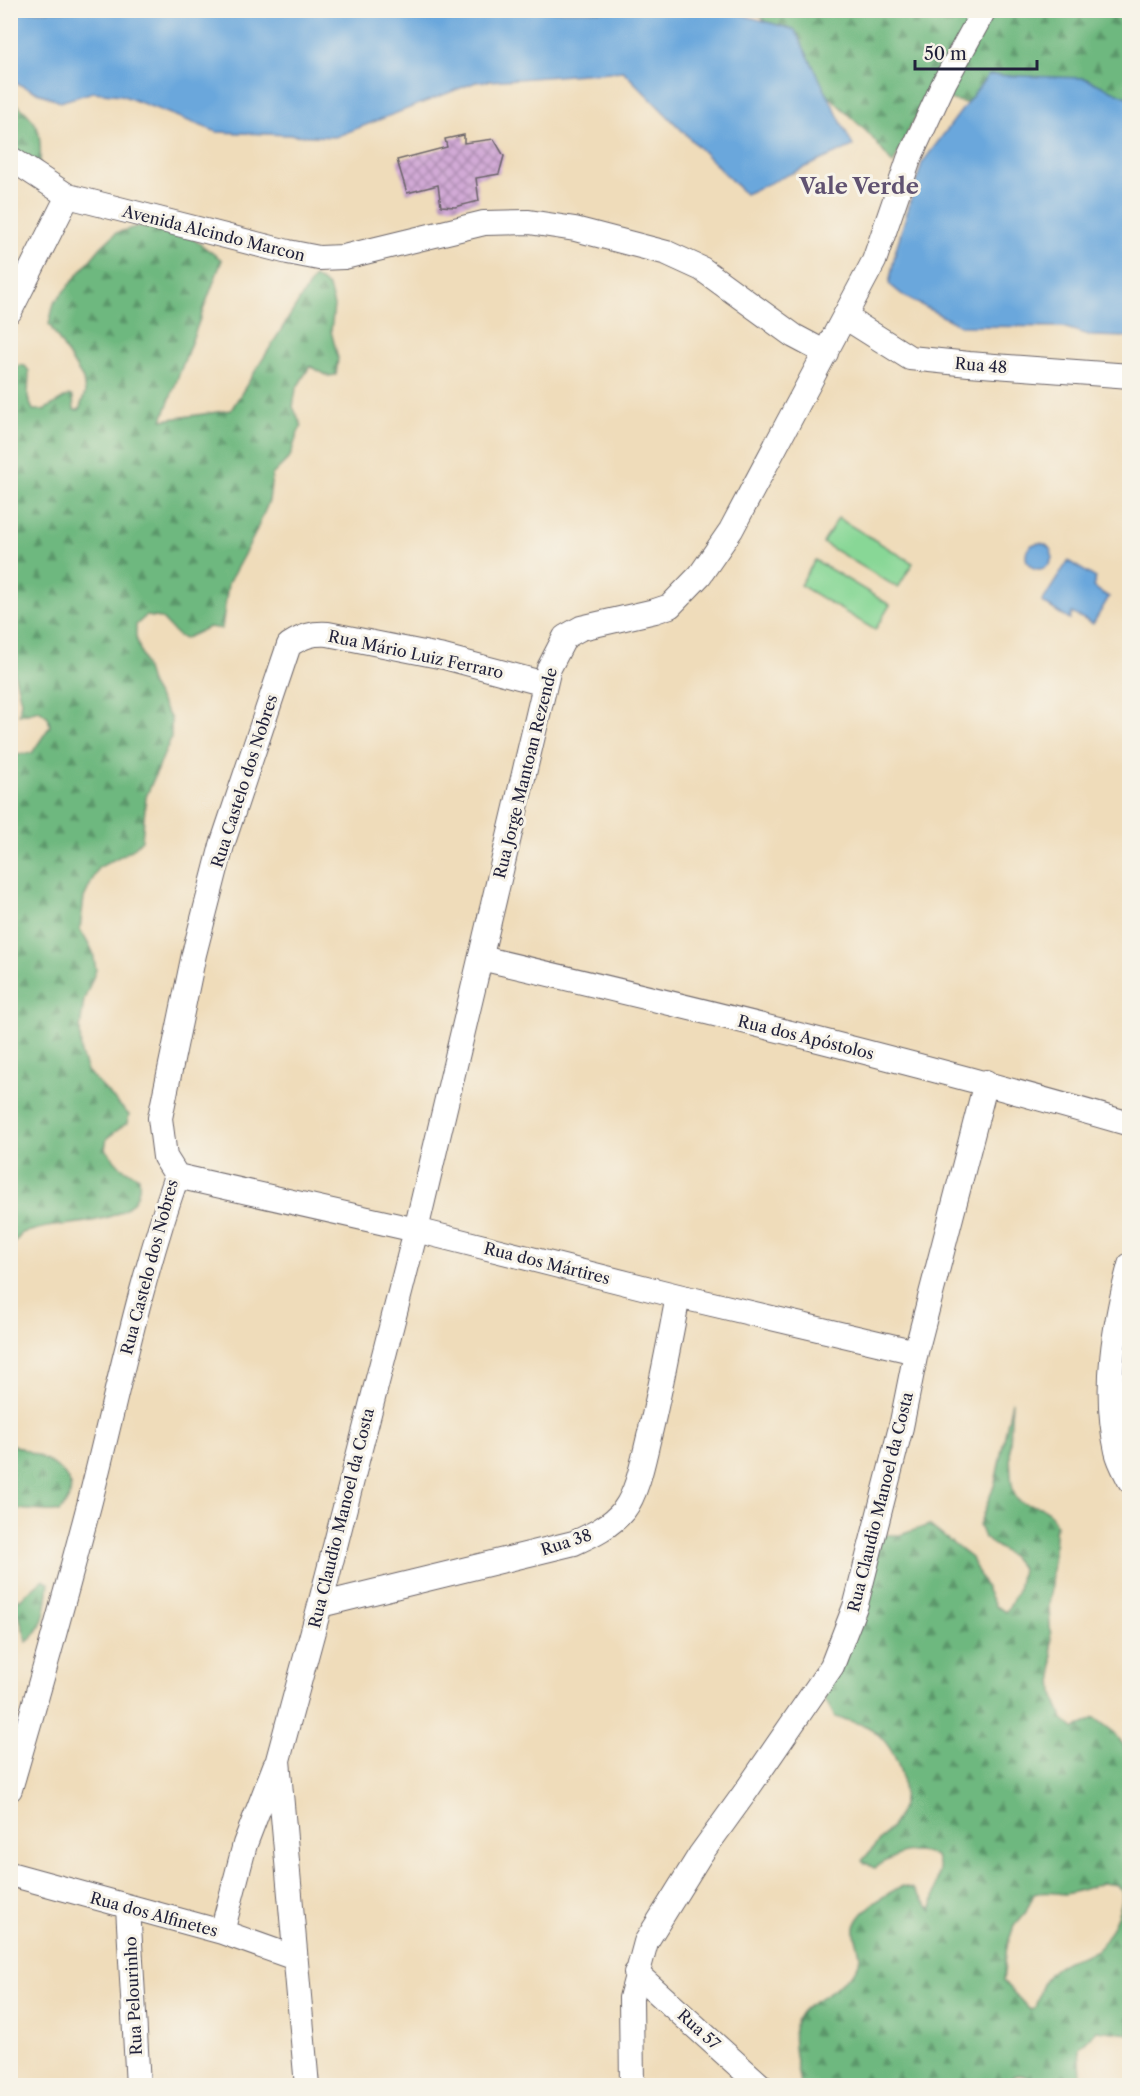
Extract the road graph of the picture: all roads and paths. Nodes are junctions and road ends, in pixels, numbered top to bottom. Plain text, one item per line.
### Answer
1 (984, 10) edge
2 (10, 158) edge
3 (68, 196) junction
4 (10, 310) edge
5 (845, 317) junction
6 (826, 353) junction
7 (1130, 376) edge
8 (289, 645) joint
9 (545, 684) junction
10 (481, 958) junction
11 (986, 1082) junction
12 (1130, 1124) edge
13 (177, 1176) junction
14 (416, 1230) junction
15 (1130, 1265) edge
16 (678, 1296) junction
17 (916, 1352) junction
18 (1130, 1481) edge
19 (320, 1605) junction
20 (278, 1760) junction
21 (10, 1789) edge
22 (10, 1874) edge
23 (128, 1907) junction
24 (222, 1932) junction
25 (295, 1958) junction
26 (636, 1973) junction
27 (138, 2085) edge
28 (307, 2085) edge
29 (632, 2085) edge
30 (761, 2085) edge

1 - 5 street
2 - 3 street, Avenida Alcindo Marcon
3 - 4 street
3 - 6 street, Avenida Alcindo Marcon
5 - 6 street
5 - 7 street, Rua 48
6 - 9 street, Rua Jorge Mantoan Rezende
8 - 9 street, Rua Mário Luiz Ferraro
8 - 13 street, Rua Castelo dos Nobres
9 - 10 street, Rua Jorge Mantoan Rezende
10 - 11 street, Rua dos Apóstolos
10 - 14 street, Rua Claudio Manoel da Costa
11 - 12 street, Rua dos Apóstolos
11 - 17 street, Rua Claudio Manoel da Costa
13 - 14 street, Rua dos Mártires
13 - 21 street, Rua Castelo dos Nobres
14 - 16 street, Rua dos Mártires
14 - 19 street, Rua Claudio Manoel da Costa
15 - 18 street
16 - 17 street, Rua dos Mártires
16 - 19 street, Rua 38
17 - 26 street, Rua Claudio Manoel da Costa
19 - 20 street, Rua Claudio Manoel da Costa
20 - 24 street
20 - 25 street, Rua Claudio Manoel da Costa
22 - 23 street, Rua dos Alfinetes
23 - 24 street, Rua dos Alfinetes
23 - 27 street, Rua Pelourinho
24 - 25 street, Rua dos Alfinetes
25 - 28 street, Rua Claudio Manoel da Costa
26 - 29 street, Rua Claudio Manoel da Costa
26 - 30 street, Rua 57

